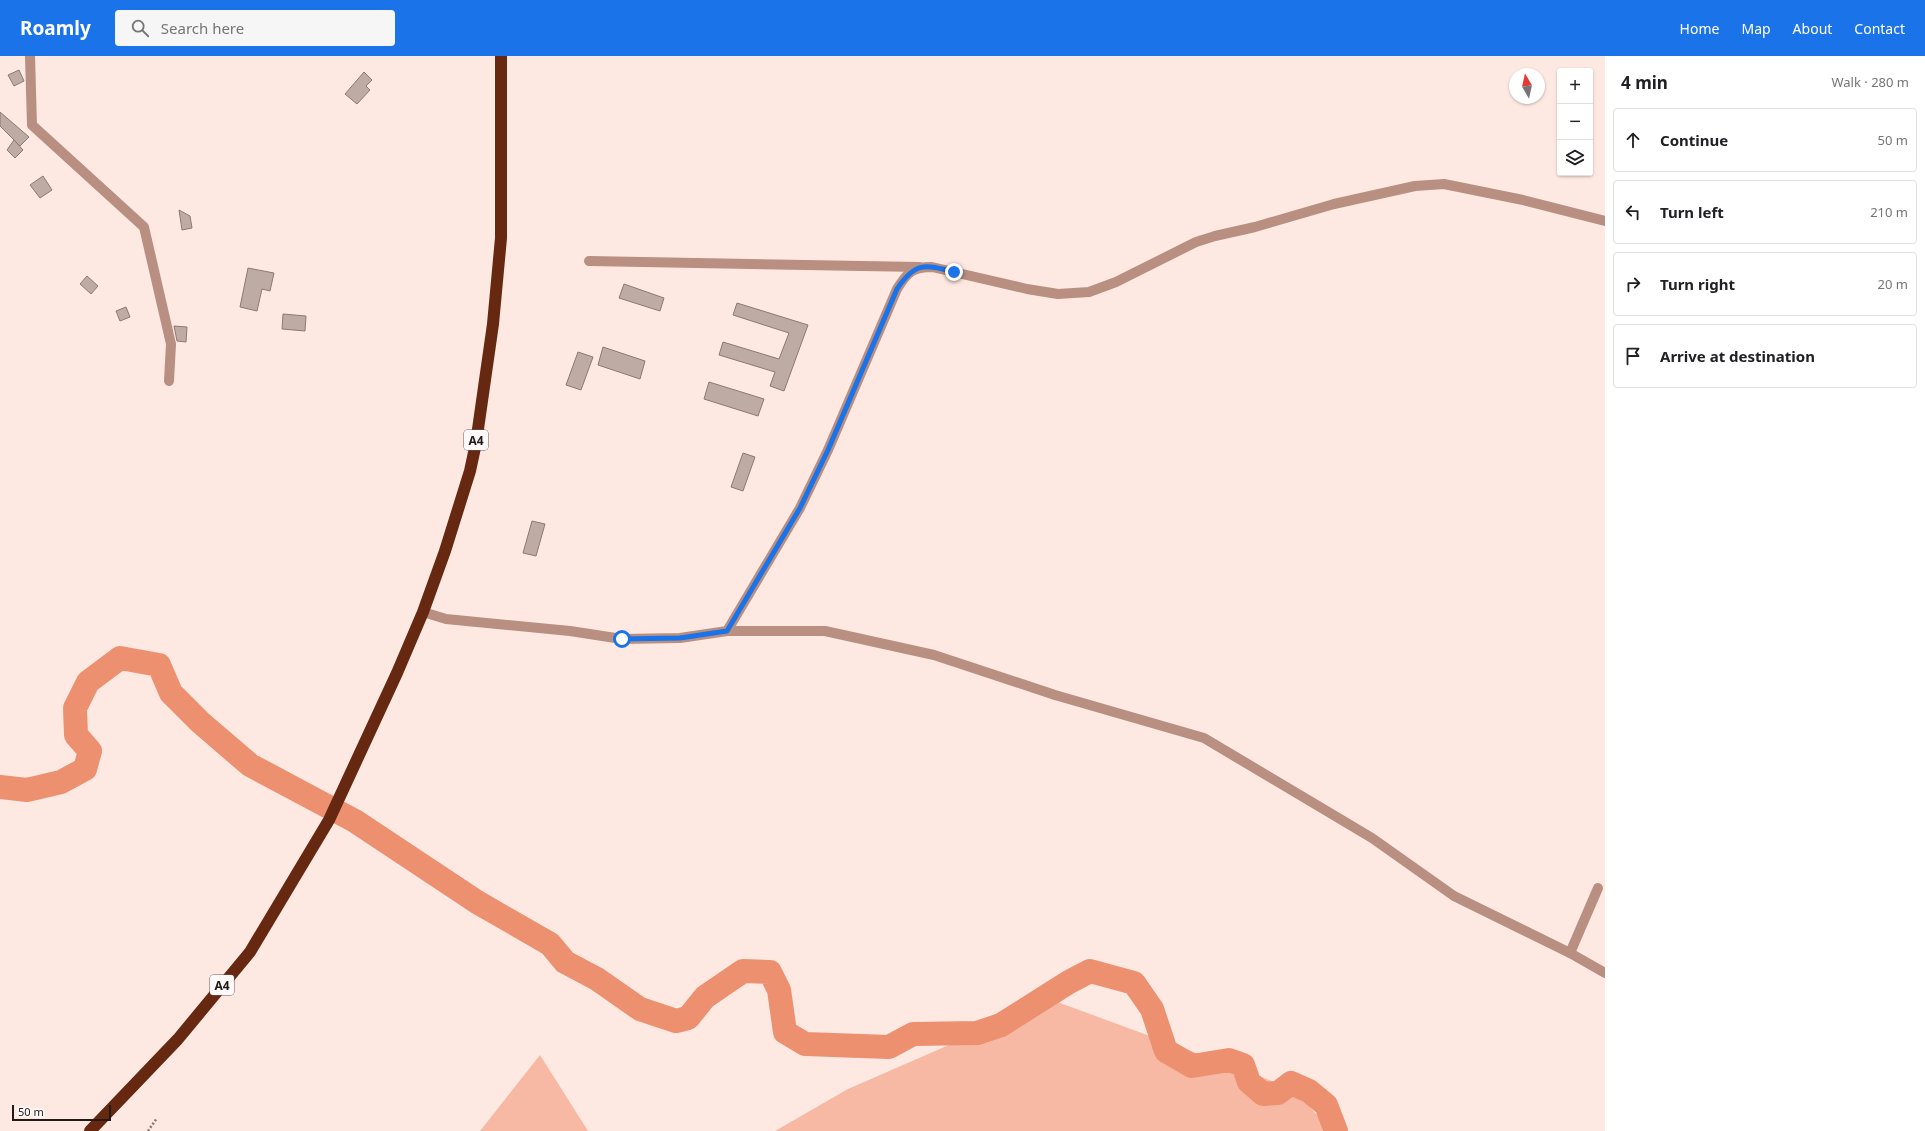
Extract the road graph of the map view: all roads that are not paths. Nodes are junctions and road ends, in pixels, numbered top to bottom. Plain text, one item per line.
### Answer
1 (30, 56) edge
2 (501, 56) edge
3 (1605, 221) edge
4 (588, 261) dead end
5 (920, 267) junction
6 (169, 381) dead end
7 (423, 612) junction
8 (727, 631) junction
9 (1598, 888) dead end
10 (1570, 953) junction
11 (1605, 973) edge
12 (90, 1131) edge

1 - 6 street
2 - 7 highway, A4
3 - 5 street
4 - 5 street
5 - 8 street
7 - 8 street
7 - 12 highway, A4
8 - 10 street
9 - 10 street
10 - 11 street

